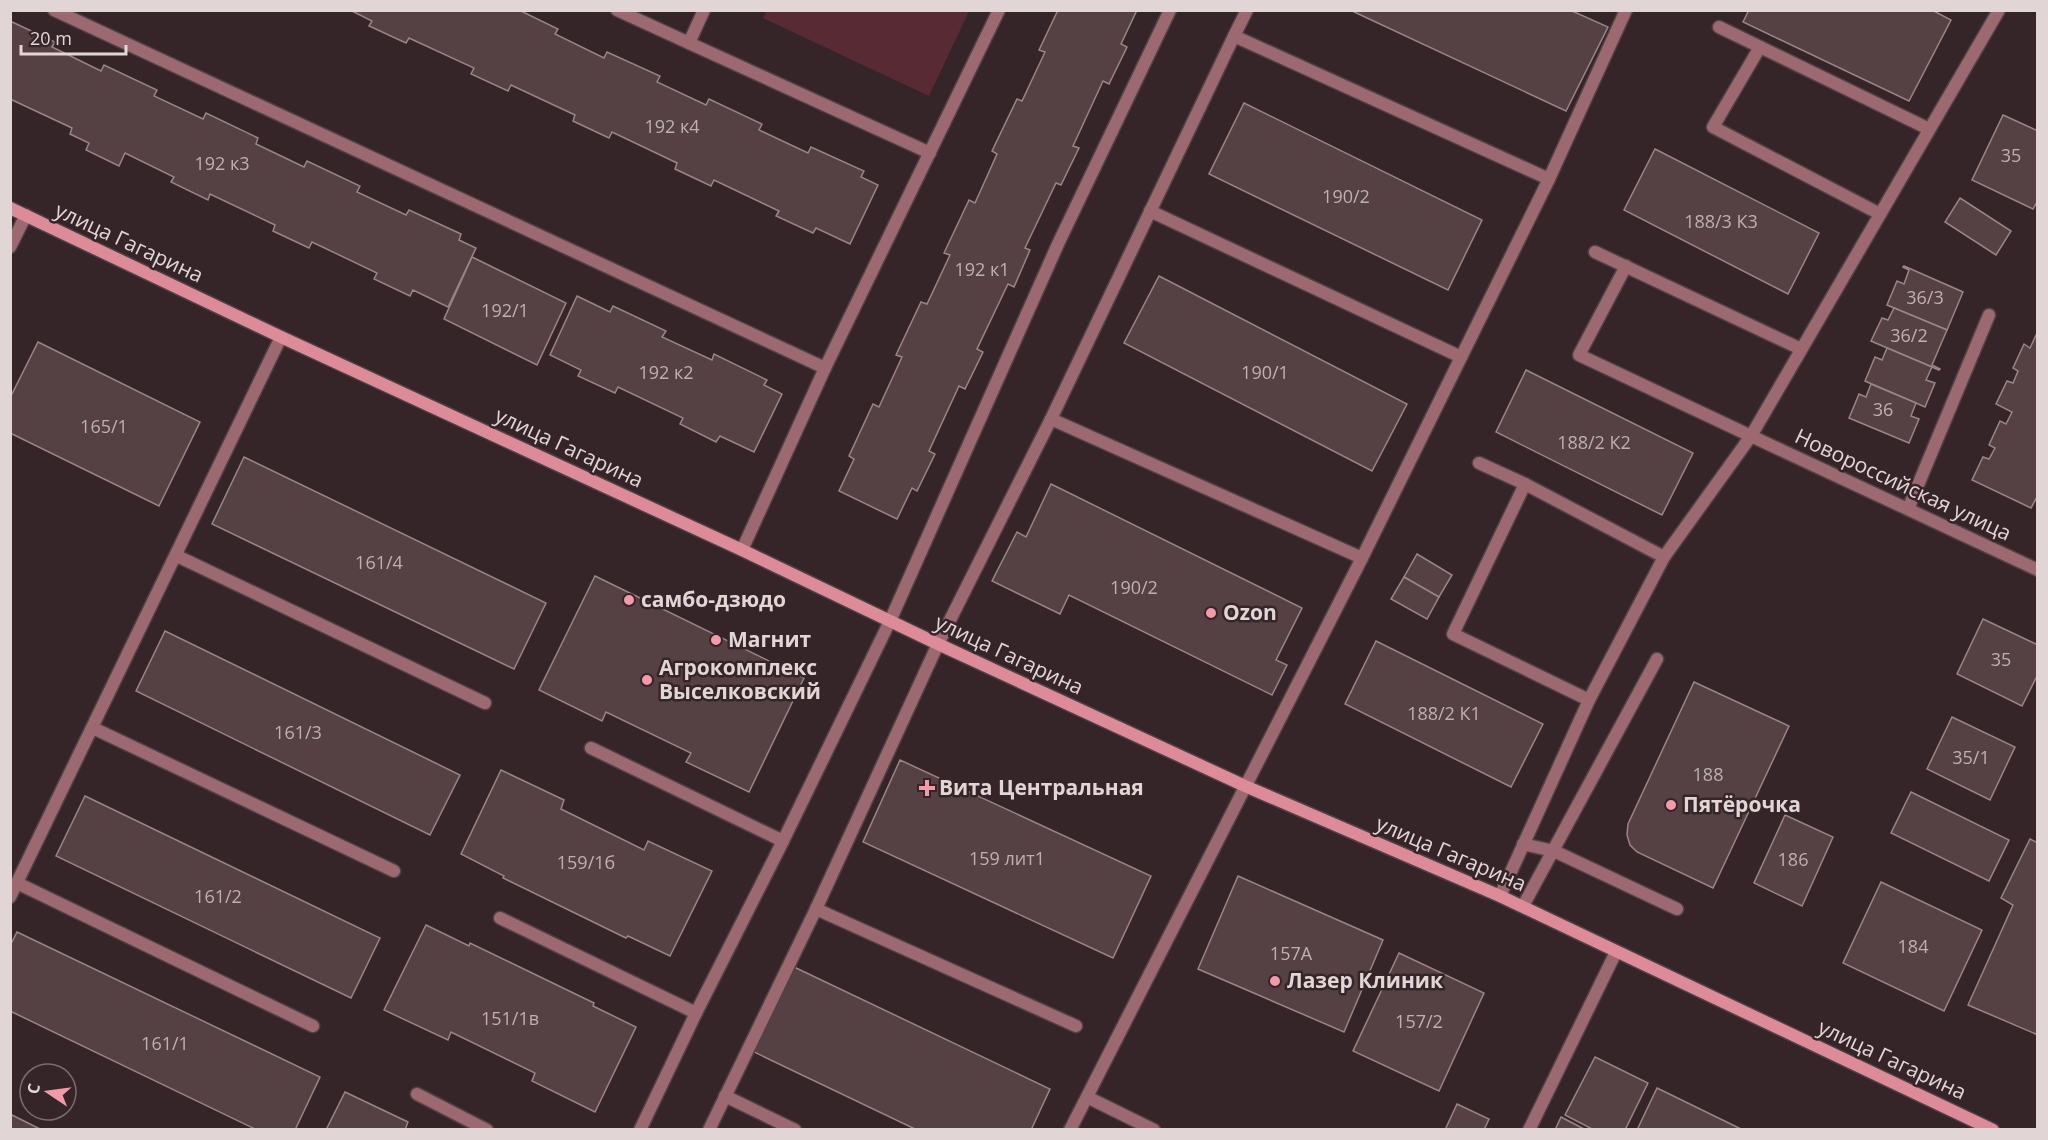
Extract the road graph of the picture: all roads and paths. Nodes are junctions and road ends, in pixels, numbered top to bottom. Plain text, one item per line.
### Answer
1 (54, 10) edge
2 (617, 10) edge
3 (704, 10) edge
4 (999, 10) edge
5 (1170, 10) edge
6 (1247, 10) edge
7 (1626, 10) edge
8 (1999, 10) edge
9 (1719, 27) dead end
10 (1234, 36) junction
11 (689, 43) junction
12 (1760, 47) junction
13 (1929, 129) junction
14 (930, 153) junction
15 (1549, 179) junction
16 (10, 208) edge
17 (1150, 211) junction
18 (1880, 214) junction
19 (26, 215) junction
20 (10, 247) edge
21 (1595, 252) dead end
22 (1626, 266) junction
23 (1989, 315) dead end
24 (281, 337) junction
25 (1801, 349) junction
26 (1461, 357) junction
27 (825, 368) junction
28 (1051, 419) junction
29 (1751, 436) junction
30 (1479, 464) dead end
31 (1525, 484) junction
32 (1908, 509) junction
33 (742, 550) junction
34 (177, 556) junction
35 (1664, 557) junction
36 (1362, 558) junction
37 (2037, 570) edge
38 (890, 621) junction
39 (938, 644) junction
40 (1657, 658) dead end
41 (1589, 700) junction
42 (485, 703) dead end
43 (93, 728) junction
44 (591, 748) dead end
45 (1245, 786) junction
46 (783, 841) junction
47 (1523, 844) junction
48 (1554, 851) junction
49 (394, 871) dead end
50 (18, 884) junction
51 (1500, 896) junction
52 (10, 897) edge
53 (1523, 906) junction
54 (816, 909) junction
55 (1677, 909) dead end
56 (500, 918) dead end
57 (1616, 951) junction
58 (696, 1013) junction
59 (313, 1026) dead end
60 (1076, 1026) dead end
61 (417, 1094) dead end
62 (724, 1096) junction
63 (1087, 1097) junction
64 (487, 1130) edge
65 (640, 1130) edge
66 (709, 1130) edge
67 (795, 1130) edge
68 (1070, 1130) edge
69 (1154, 1130) edge
70 (1529, 1130) edge
71 (1994, 1130) edge

1 - 27 street
2 - 11 street
3 - 11 street
4 - 14 street
5 - 38 street
6 - 10 street
7 - 15 street
8 - 13 street
9 - 12 street
10 - 15 street
10 - 17 street
11 - 14 street
12 - 13 street
12 - 18 street
13 - 18 street
14 - 27 street
15 - 26 street
16 - 19 street, улица Гагарина
17 - 26 street
17 - 28 street
18 - 25 street
19 - 20 street
19 - 24 street, улица Гагарина
21 - 22 street
22 - 25 street
22 - 29 street, Новороссийская улица
23 - 32 street
24 - 33 street, улица Гагарина
24 - 34 street
25 - 29 street
26 - 36 street
27 - 33 street
28 - 36 street
28 - 39 street
29 - 32 street, Новороссийская улица
29 - 35 street
30 - 31 street
31 - 35 street
31 - 41 street
32 - 37 street, Новороссийская улица
33 - 38 street, улица Гагарина
34 - 42 street
34 - 43 street
35 - 41 street
36 - 45 street
38 - 39 street, улица Гагарина
38 - 46 street
39 - 45 street, улица Гагарина
39 - 54 street
40 - 48 street
41 - 47 street
43 - 49 street
43 - 50 street
44 - 46 street
45 - 51 street, улица Гагарина
45 - 63 street
46 - 58 street
47 - 48 street
47 - 51 street
48 - 53 street
48 - 55 street
50 - 52 street
50 - 59 street
51 - 53 street, улица Гагарина
53 - 57 street, улица Гагарина
54 - 60 street
54 - 62 street
56 - 58 street
57 - 70 street
57 - 71 street, улица Гагарина
58 - 65 street
61 - 64 street
62 - 66 street
62 - 67 street
63 - 68 street
63 - 69 street

